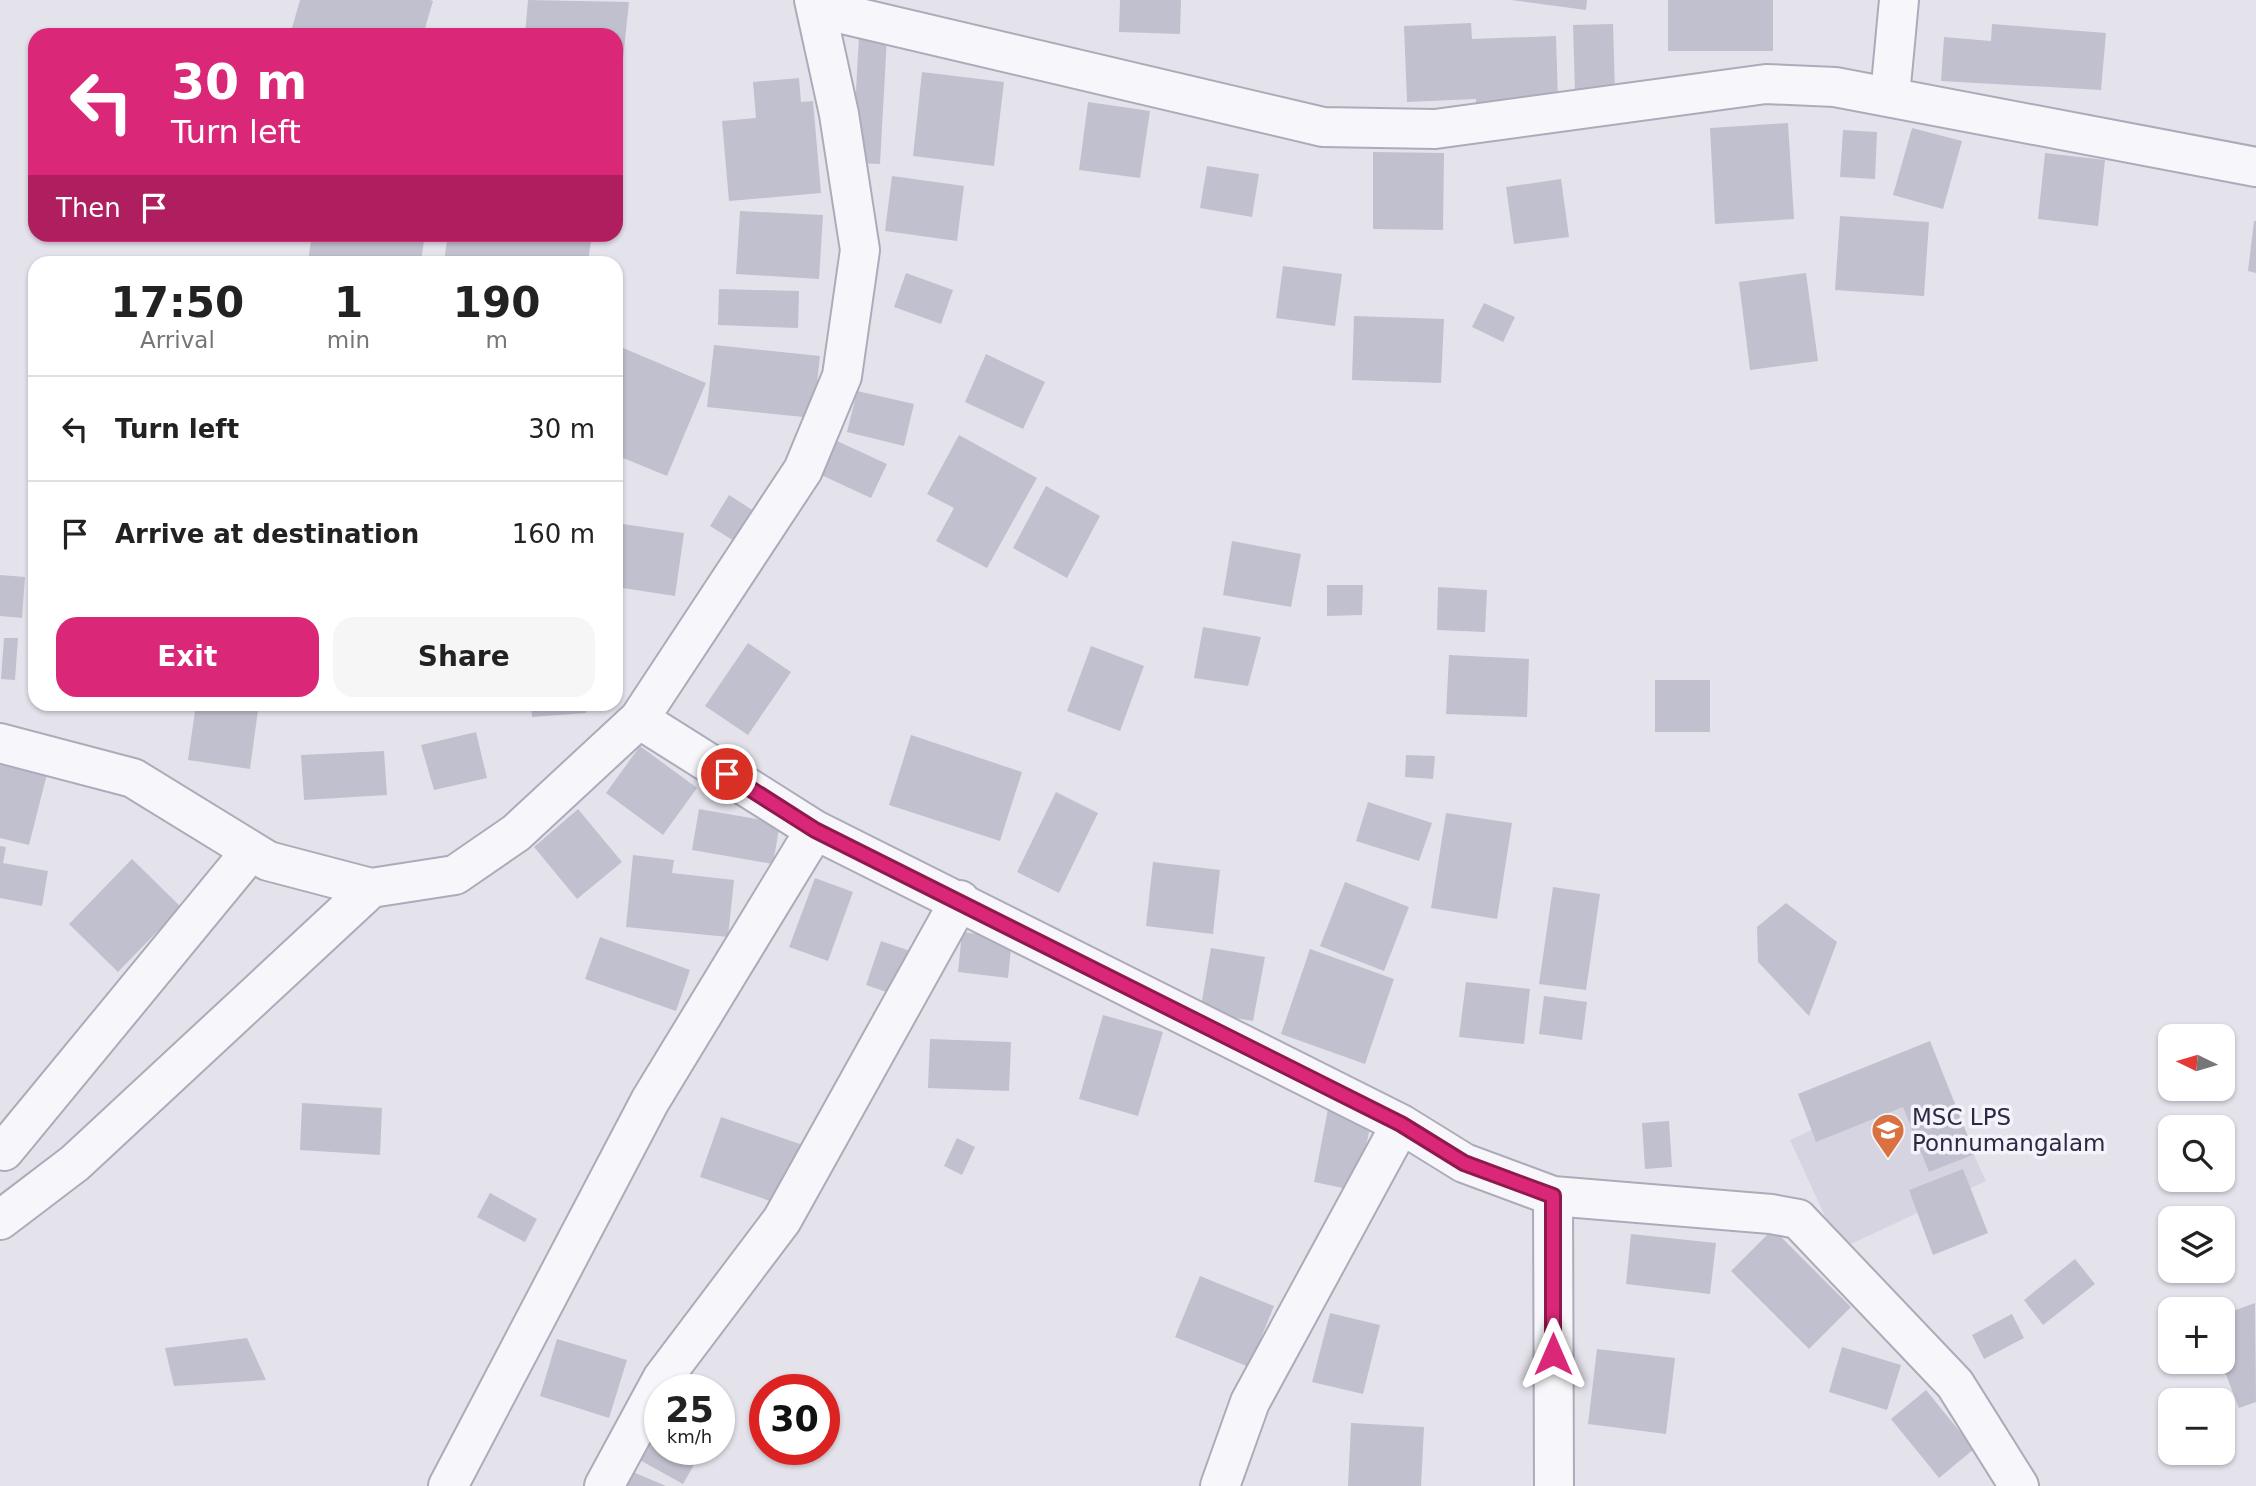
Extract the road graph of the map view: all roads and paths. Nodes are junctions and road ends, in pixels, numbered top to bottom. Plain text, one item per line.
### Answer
1 (1899, 0) edge
2 (816, 4) edge
3 (1890, 96) junction
4 (2256, 167) edge
5 (639, 719) junction
6 (0, 743) edge
7 (815, 830) junction
8 (251, 851) junction
9 (371, 888) junction
10 (960, 900) junction
11 (1401, 1124) junction
12 (4, 1151) dead end
13 (1553, 1196) junction
14 (0, 1220) edge
15 (448, 1486) edge
16 (604, 1486) edge
17 (1220, 1486) edge
18 (1554, 1486) edge
19 (2019, 1486) edge

1 - 3 street
2 - 3 street
2 - 5 street
3 - 4 street
5 - 7 street
5 - 9 street
6 - 8 street
7 - 10 street
7 - 15 street
8 - 9 street
8 - 12 street
9 - 14 street
10 - 11 street
10 - 16 street
11 - 13 street
11 - 17 street
13 - 18 street
13 - 19 street

